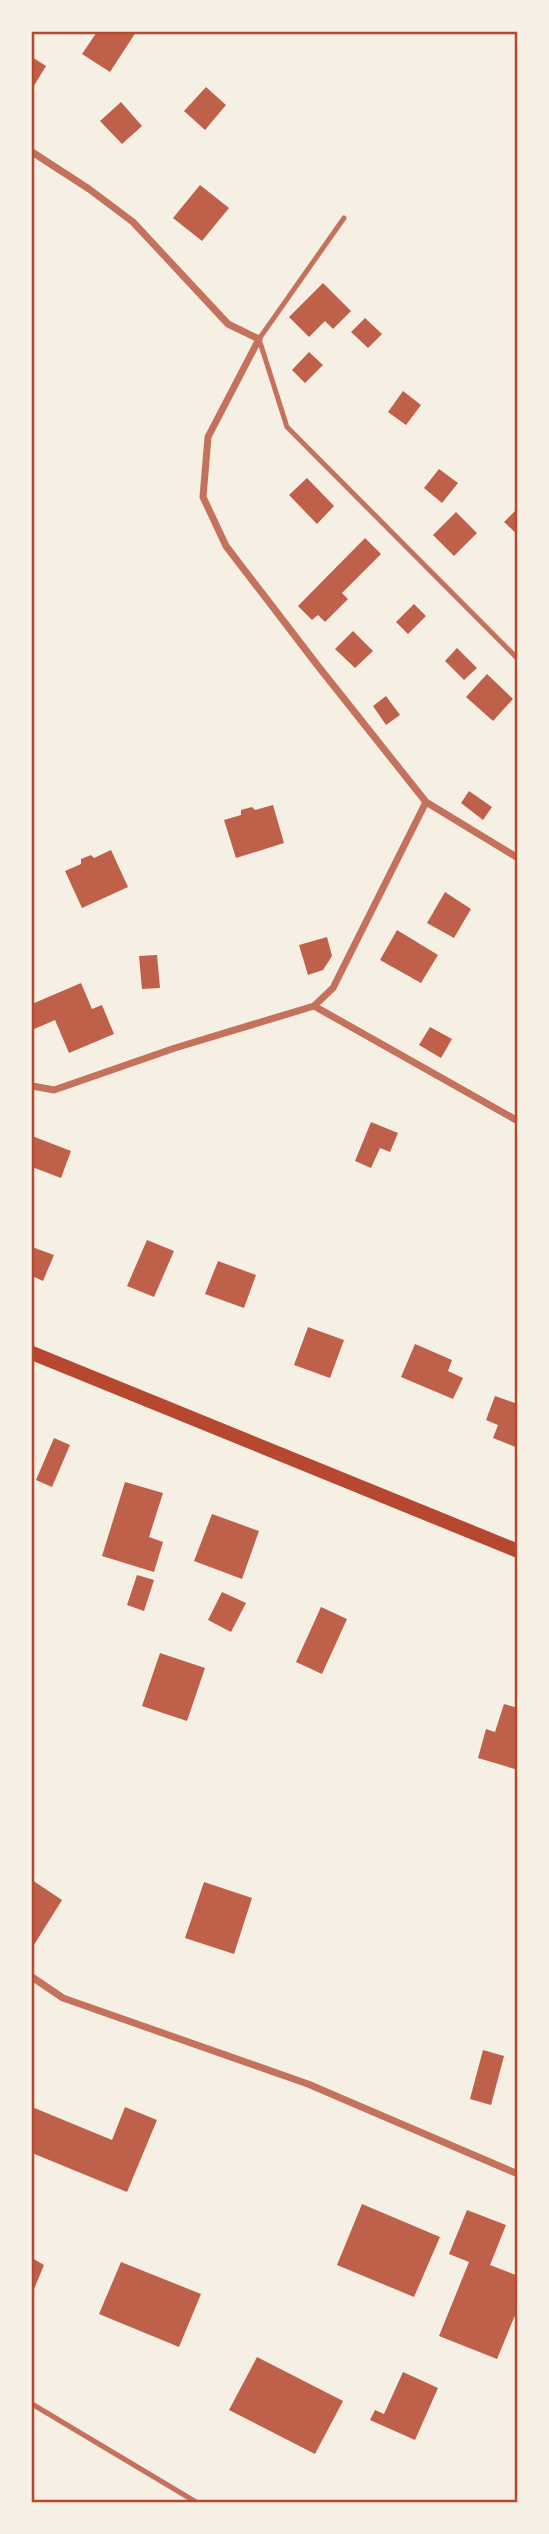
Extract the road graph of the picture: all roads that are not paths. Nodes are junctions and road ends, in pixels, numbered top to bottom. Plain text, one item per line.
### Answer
1 (32, 152) edge
2 (344, 218) dead end
3 (258, 339) junction
4 (517, 659) edge
5 (426, 802) junction
6 (517, 858) edge
7 (314, 1006) junction
8 (32, 1086) edge
9 (517, 1121) edge
10 (32, 1353) edge
11 (517, 1551) edge
12 (32, 1977) edge
13 (517, 2174) edge
14 (32, 2404) edge
15 (196, 2502) edge

1 - 3 street
2 - 3 lane
3 - 4 lane
3 - 5 street
5 - 6 street
5 - 7 street
7 - 8 street
7 - 9 street
10 - 11 main road
12 - 13 street
14 - 15 lane

